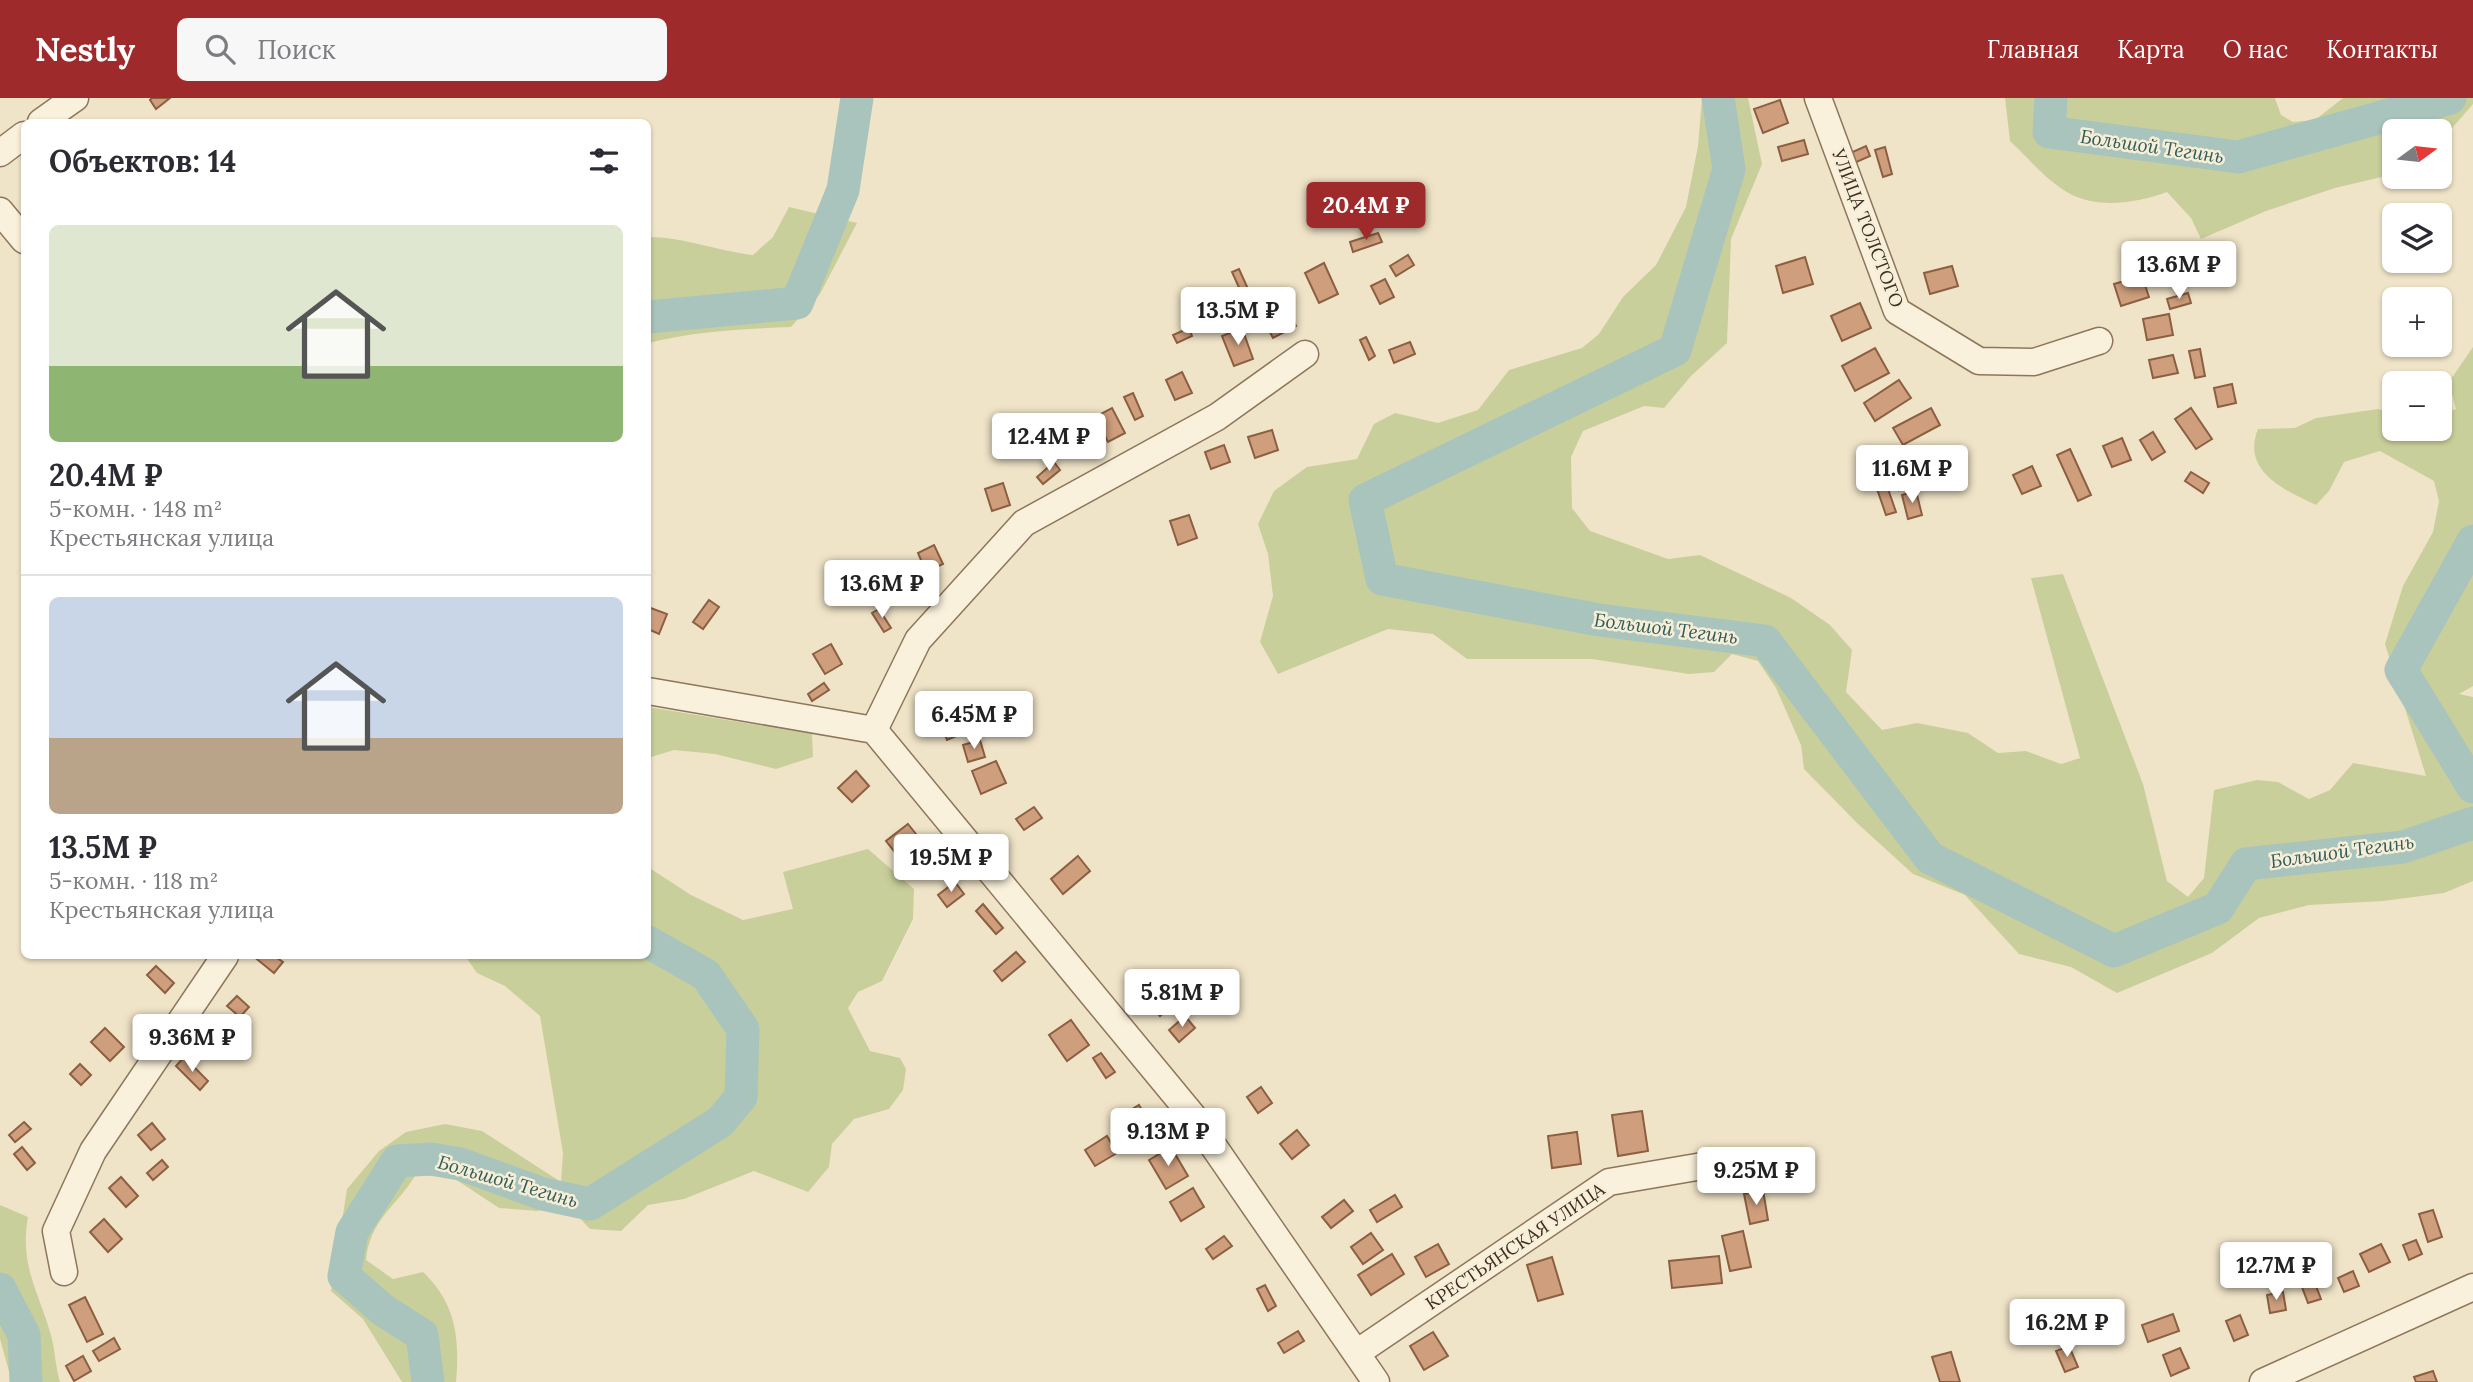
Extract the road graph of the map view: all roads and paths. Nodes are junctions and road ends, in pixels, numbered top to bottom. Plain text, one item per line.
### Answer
1 (75, 98) edge
2 (1818, 98) edge
3 (45, 119) edge
4 (21, 137) edge
5 (0, 153) edge
6 (0, 212) edge
7 (21, 236) edge
8 (2099, 341) dead end
9 (1305, 354) dead end
10 (651, 692) edge
11 (874, 730) junction
12 (223, 959) edge
13 (1726, 1162) dead end
14 (64, 1272) dead end
15 (2473, 1287) edge
16 (1358, 1352) junction
17 (1376, 1382) edge
18 (2263, 1382) edge

1 - 3 street
2 - 8 street, УЛИЦА ТОЛСТОГО
4 - 5 street
6 - 7 street
9 - 11 street
10 - 11 street
11 - 16 street
12 - 14 street
13 - 16 street, КРЕСТЬЯНСКАЯ УЛИЦА
15 - 18 street
16 - 17 street

